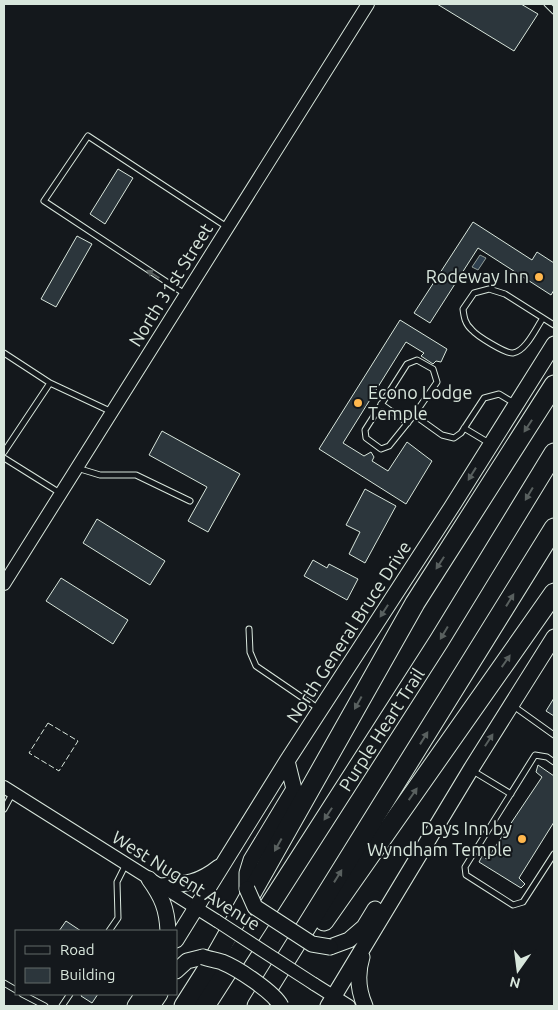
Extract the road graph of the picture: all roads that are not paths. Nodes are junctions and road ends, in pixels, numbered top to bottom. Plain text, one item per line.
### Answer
1 (368, 4) edge
2 (547, 4) edge
3 (554, 11) edge
4 (228, 227) junction
5 (186, 294) junction
6 (543, 318) junction
7 (554, 325) edge
8 (554, 344) edge
9 (4, 353) edge
10 (50, 383) junction
11 (554, 385) edge
12 (382, 404) junction
13 (516, 404) junction
14 (112, 412) junction
15 (414, 416) junction
16 (408, 423) junction
17 (464, 428) junction
18 (491, 444) junction
19 (4, 452) edge
20 (554, 453) edge
21 (4, 458) edge
22 (77, 468) junction
23 (60, 494) junction
24 (190, 501) dead end
25 (554, 528) edge
26 (4, 584) edge
27 (554, 593) edge
28 (249, 629) dead end
29 (554, 638) edge
30 (512, 705) junction
31 (320, 710) junction
32 (554, 735) edge
33 (287, 761) junction
34 (554, 762) edge
35 (470, 769) junction
36 (8, 790) edge
37 (511, 794) junction
38 (4, 809) edge
39 (554, 854) edge
40 (226, 861) junction
41 (126, 864) junction
42 (407, 875) junction
43 (155, 882) junction
44 (196, 908) junction
45 (110, 930) edge
46 (168, 930) edge
47 (178, 937) edge
48 (367, 942) junction
49 (178, 969) edge
50 (4, 983) edge
51 (15, 989) edge
52 (24, 995) edge
53 (69, 995) edge
54 (142, 995) edge
55 (159, 995) edge
56 (331, 1001) edge
57 (45, 1006) edge
58 (62, 1006) edge
59 (135, 1006) edge
60 (152, 1006) edge
61 (184, 1006) edge
62 (205, 1006) edge
63 (257, 1006) edge
64 (264, 1006) edge
65 (281, 1006) edge
66 (350, 1006) edge
67 (365, 1006) edge

1 - 4 street, North 31st Street
2 - 3 lane
4 - 5 street, North 31st Street
5 -> 4 lane
5 - 14 street, North 31st Street
6 - 6 lane
6 - 7 lane
8 - 13 main road, North General Bruce Drive
9 - 10 lane
10 - 14 lane
10 - 19 lane
11 -> 61 highway
12 - 15 lane
12 - 16 lane
12 - 16 lane
13 - 17 lane
13 - 18 main road, North General Bruce Drive
14 - 22 street, North 31st Street
15 - 16 lane
15 - 17 lane
17 - 18 lane
18 -> 31 main road, North General Bruce Drive
20 -> 62 highway, Purple Heart Trail
21 - 23 lane
22 - 23 street, North 31st Street
22 - 24 lane
23 - 26 street, North 31st Street
63 -> 25 highway
64 -> 27 highway
28 - 31 lane
29 - 30 main road
30 - 32 lane
35 -> 30 main road
31 - 33 main road, North General Bruce Drive
33 - 40 main road, North General Bruce Drive
33 - 42 main road, bridge
34 - 37 lane
35 - 37 lane
35 - 42 main road
36 - 38 lane
36 - 41 street, West Nugent Avenue
37 - 39 lane
40 - 43 main road
40 - 44 main road, North General Bruce Drive
41 - 43 street, West Nugent Avenue
41 - 45 lane
42 - 48 main road
43 - 44 street, West Nugent Avenue
43 - 46 main road
44 - 47 main road, North General Bruce Drive
44 - 56 street, West Nugent Avenue, bridge
48 - 56 main road
48 - 67 main road
49 - 65 main road, bridge
50 - 51 lane
52 - 57 lane
53 - 58 lane
54 - 59 main road
55 - 60 main road
56 - 66 street, West Nugent Avenue

